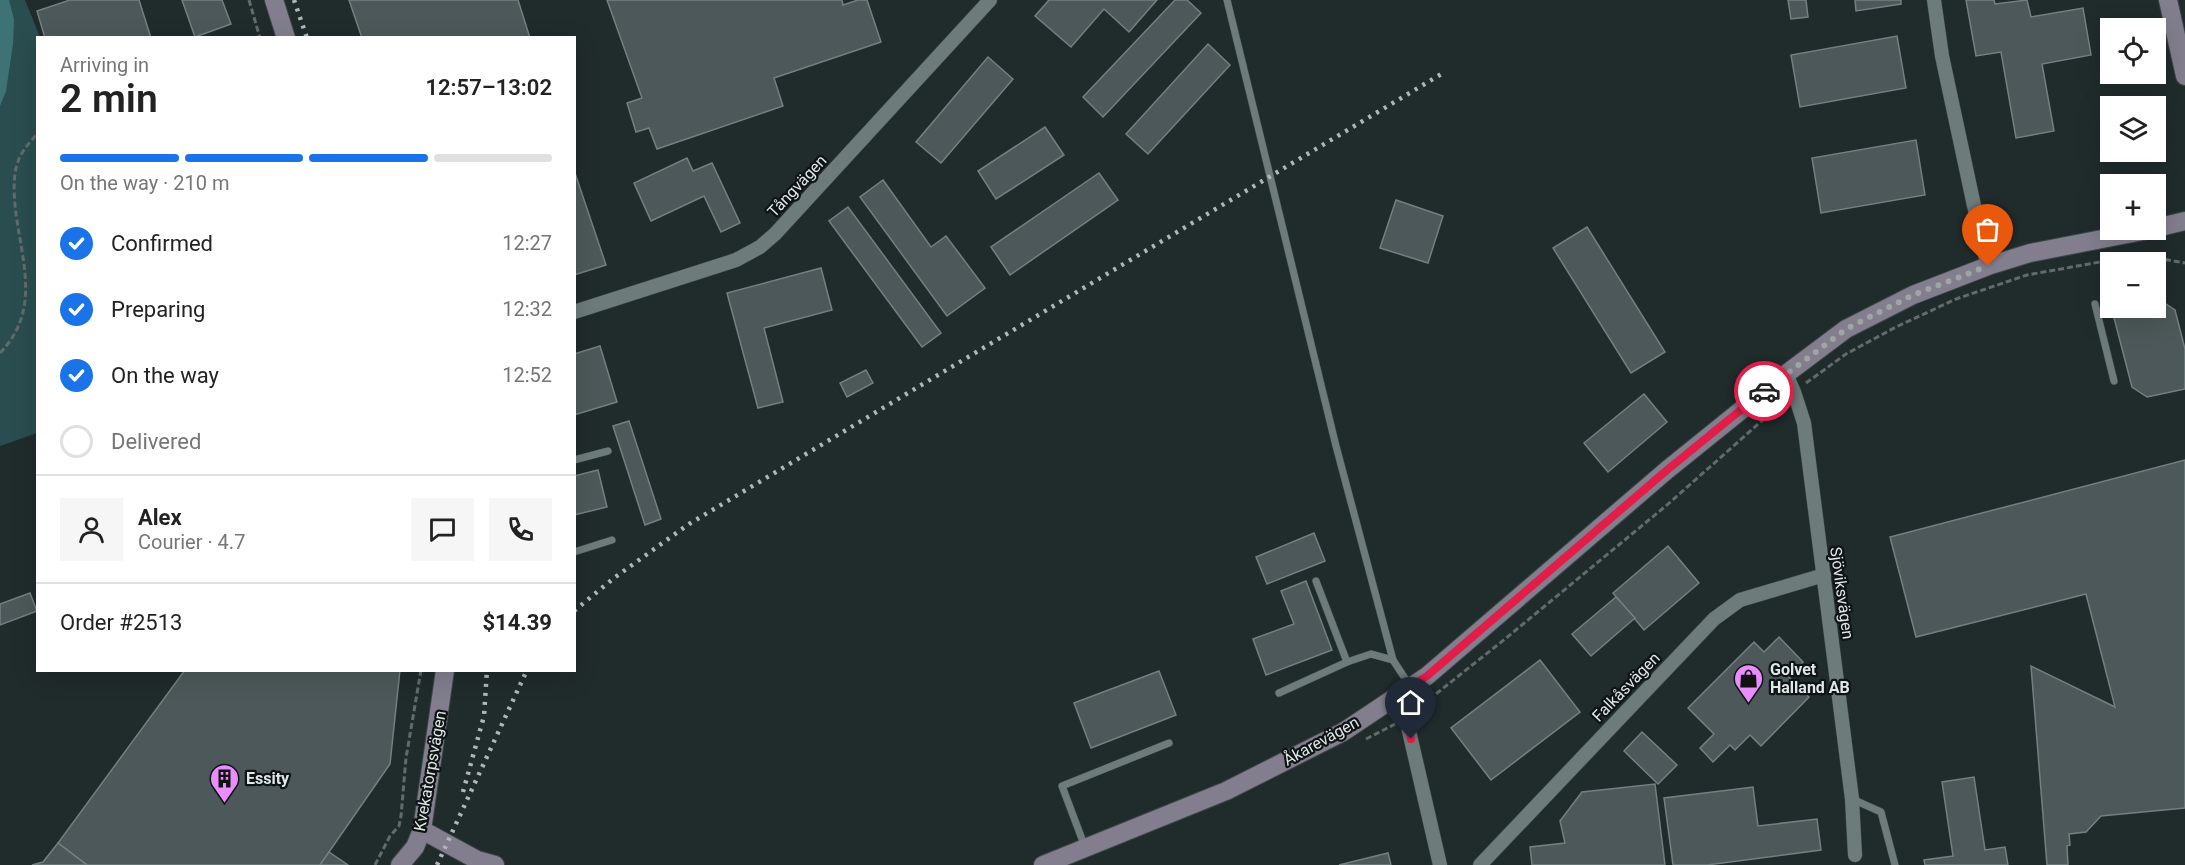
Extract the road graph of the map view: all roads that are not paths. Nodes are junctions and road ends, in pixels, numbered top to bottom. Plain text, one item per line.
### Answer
1 (274, 0) edge
2 (990, 0) edge
3 (1227, 0) edge
4 (1934, 0) edge
5 (2168, 0) edge
6 (286, 36) edge
7 (2185, 76) edge
8 (2185, 221) edge
9 (2166, 226) edge
10 (2100, 239) edge
11 (1988, 266) junction
12 (2095, 304) dead end
13 (576, 311) edge
14 (1786, 374) junction
15 (2114, 381) dead end
16 (608, 451) dead end
17 (576, 459) edge
18 (612, 540) dead end
19 (576, 551) edge
20 (1824, 575) junction
21 (1316, 580) dead end
22 (1393, 660) junction
23 (1347, 662) junction
24 (446, 672) edge
25 (1410, 687) junction
26 (1279, 693) dead end
27 (1169, 743) dead end
28 (1852, 799) junction
29 (422, 830) junction
30 (1085, 849) junction
31 (1855, 855) dead end
32 (400, 865) edge
33 (495, 865) edge
34 (1043, 865) edge
35 (1440, 865) edge
36 (1480, 865) edge
37 (1895, 865) edge

1 - 6 street
2 - 13 street, Tångvägen
3 - 22 lane
4 - 11 street
5 - 7 street
8 - 9 street
10 - 11 street, Åkarevägen
11 - 14 street, Åkarevägen
12 - 15 lane
14 - 20 street, Sjöviksvägen
14 - 25 street, Åkarevägen
16 - 17 lane
18 - 19 lane
20 - 28 street, Sjöviksvägen
20 - 36 street, Falkåsvägen
21 - 23 lane
22 - 23 lane
22 - 25 lane
23 - 26 lane
24 - 29 street, Kvekatorpsvägen
25 - 30 street, Åkarevägen
25 - 35 street
27 - 30 lane
28 - 31 street, Sjöviksvägen
28 - 37 lane
29 - 32 street, Kvekatorpsvägen
29 - 33 street
30 - 34 street, Åkarevägen

